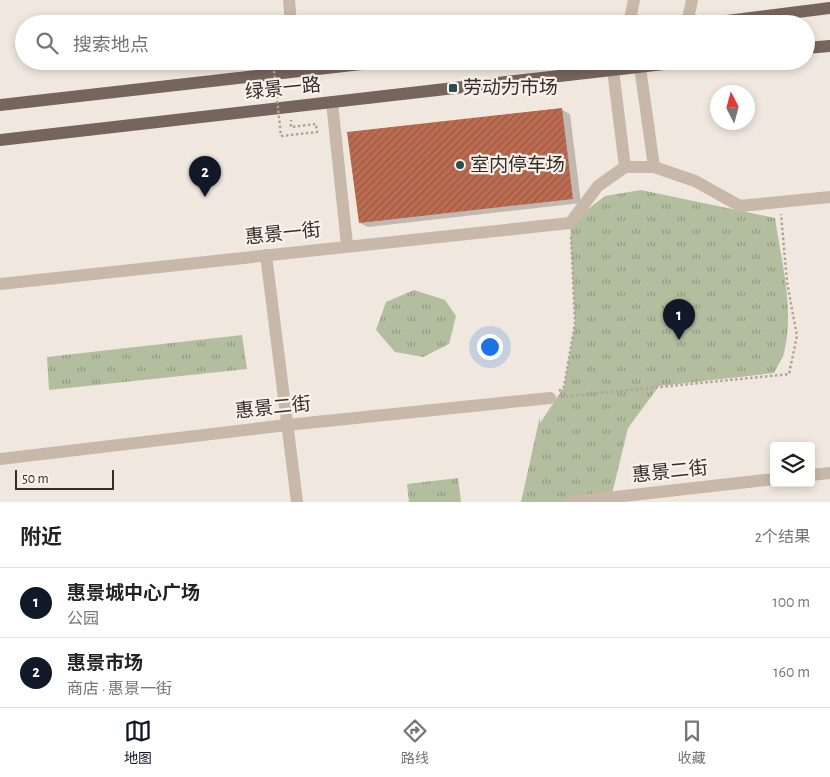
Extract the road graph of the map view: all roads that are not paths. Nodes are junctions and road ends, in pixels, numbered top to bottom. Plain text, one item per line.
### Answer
1 (289, 0) edge
2 (634, 0) edge
3 (692, 0) edge
4 (830, 8) edge
5 (290, 15) edge
6 (631, 15) edge
7 (689, 15) edge
8 (774, 15) edge
9 (830, 46) edge
10 (815, 47) edge
11 (273, 70) edge
12 (613, 70) joint
13 (640, 70) edge
14 (332, 102) junction
15 (0, 105) edge
16 (0, 140) edge
17 (625, 167) junction
18 (654, 167) junction
19 (830, 197) edge
20 (347, 245) junction
21 (266, 255) junction
22 (0, 284) edge
23 (550, 398) road end
24 (287, 424) junction
25 (0, 460) edge
26 (830, 473) edge
27 (815, 475) edge
28 (770, 479) edge
29 (297, 502) edge
30 (571, 502) edge

1 - 5 street
2 - 6 street
3 - 7 street
4 - 8 main road
9 - 10 main road
11 - 15 main road, 绿景一路
12 - 14 main road, 绿景一路
12 - 17 street
13 - 18 street
14 - 16 main road, 绿景一路
14 - 20 street
17 - 18 street
17 - 20 street, 惠景一街
18 - 19 street
20 - 21 street, 惠景一街
21 - 22 street, 惠景一街
21 - 24 street
23 - 24 street, 惠景二街
24 - 25 street, 惠景二街
24 - 29 street
26 - 27 street
28 - 30 street, 惠景二街

